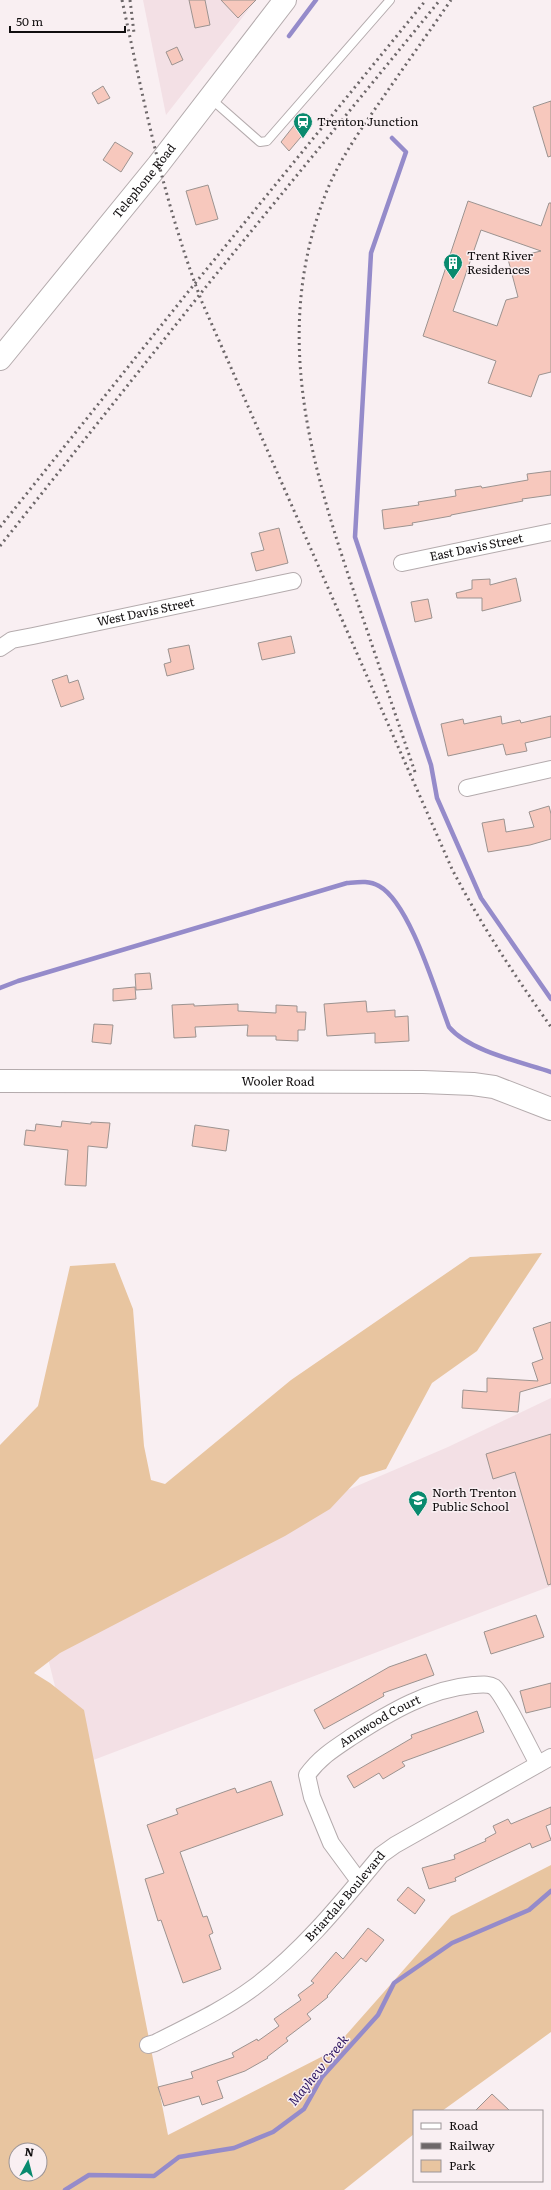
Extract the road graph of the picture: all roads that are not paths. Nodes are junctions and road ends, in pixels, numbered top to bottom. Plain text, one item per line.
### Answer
1 (285, 0) edge
2 (390, 0) edge
3 (210, 97) junction
4 (0, 359) edge
5 (551, 532) edge
6 (402, 563) dead end
7 (294, 581) dead end
8 (0, 648) edge
9 (551, 769) edge
10 (467, 788) dead end
11 (0, 1081) edge
12 (551, 1109) edge
13 (544, 1760) edge
14 (359, 1881) junction
15 (148, 2045) dead end

1 - 3 street, Telephone Road
2 - 3 lane
3 - 4 street, Telephone Road
5 - 6 street, East Davis Street
7 - 8 street, West Davis Street
9 - 10 street
11 - 12 street, Wooler Road
13 - 14 street, Briardale Boulevard
13 - 14 street, Annwood Court
14 - 15 street, Briardale Boulevard

